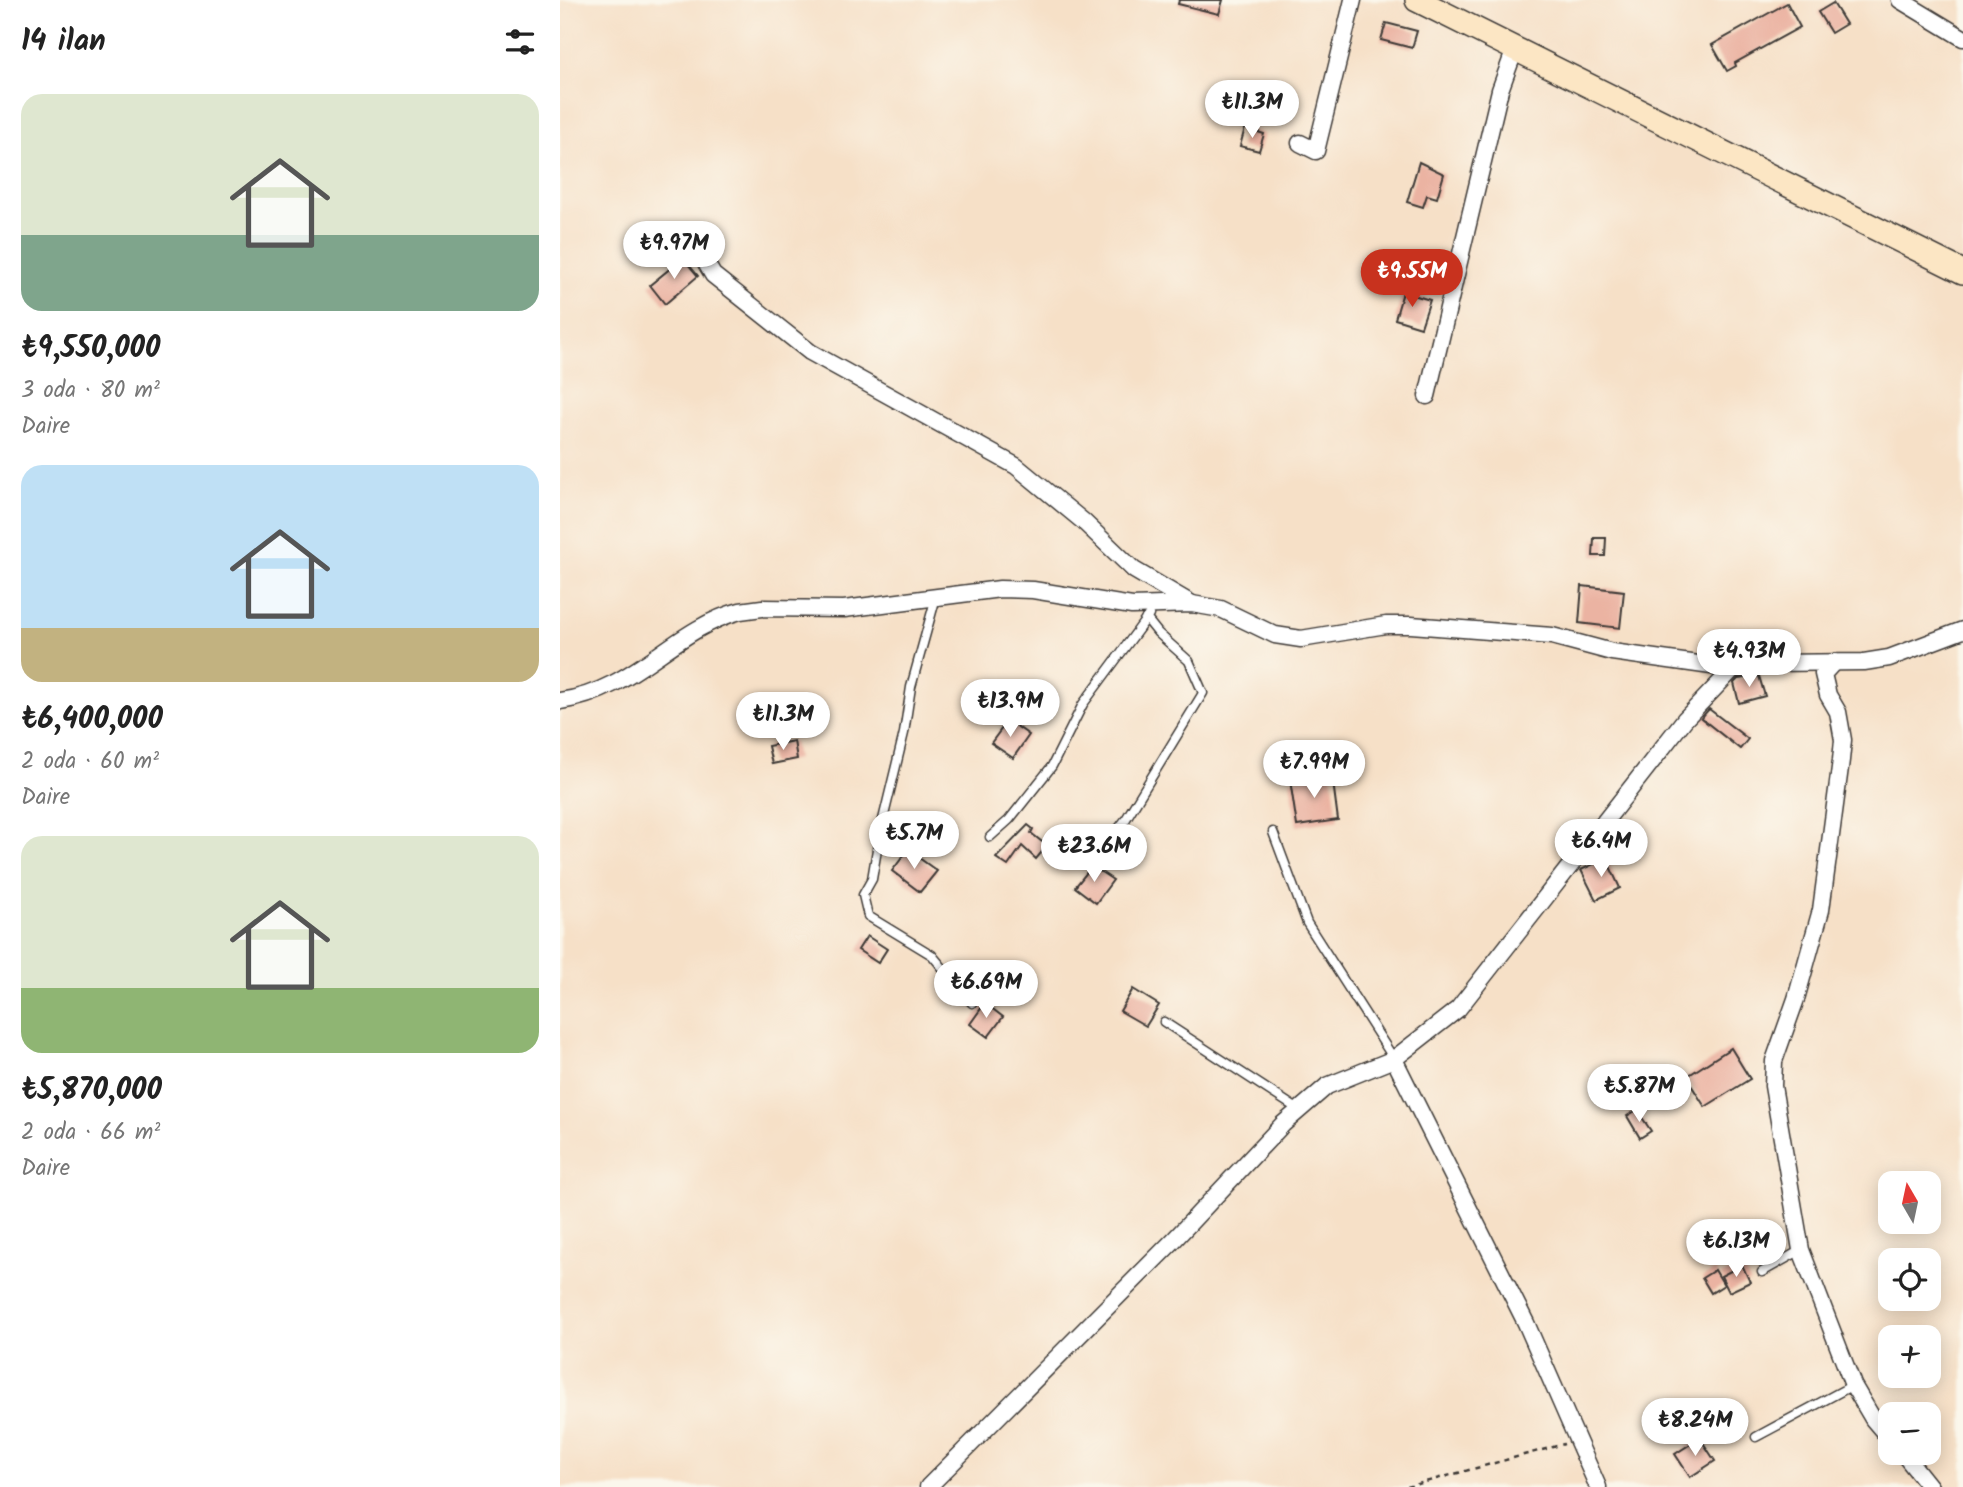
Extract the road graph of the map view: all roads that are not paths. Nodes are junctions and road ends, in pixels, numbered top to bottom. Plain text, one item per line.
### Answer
1 (1353, 0) edge
2 (1417, 0) edge
3 (1900, 0) edge
4 (1963, 38) edge
5 (1515, 49) junction
6 (1300, 143) dead end
7 (706, 263) dead end
8 (1963, 272) edge
9 (1427, 396) dead end
10 (936, 597) junction
11 (1192, 604) junction
12 (1150, 613) junction
13 (1963, 630) edge
14 (1834, 662) junction
15 (1733, 669) junction
16 (560, 701) edge
17 (1273, 832) dead end
18 (990, 837) dead end
19 (1091, 853) dead end
20 (972, 1003) dead end
21 (1164, 1021) dead end
22 (1394, 1059) junction
23 (1299, 1110) junction
24 (1801, 1250) junction
25 (1762, 1272) dead end
26 (1853, 1385) junction
27 (1878, 1425) edge
28 (1756, 1437) dead end
29 (1912, 1465) edge
30 (928, 1487) edge
31 (1598, 1487) edge
32 (1930, 1487) edge

1 - 6 street
2 - 5 street
3 - 4 street
5 - 8 street
5 - 9 street
7 - 11 street
10 - 12 street
10 - 16 street
10 - 20 lane
11 - 12 street
11 - 15 street
12 - 18 lane
12 - 19 lane
13 - 14 street
14 - 15 street
14 - 24 street
15 - 22 street
17 - 22 lane
21 - 23 lane
22 - 23 street
22 - 31 street
23 - 30 street
24 - 25 lane
24 - 26 street
26 - 27 street
26 - 28 lane
29 - 32 street

